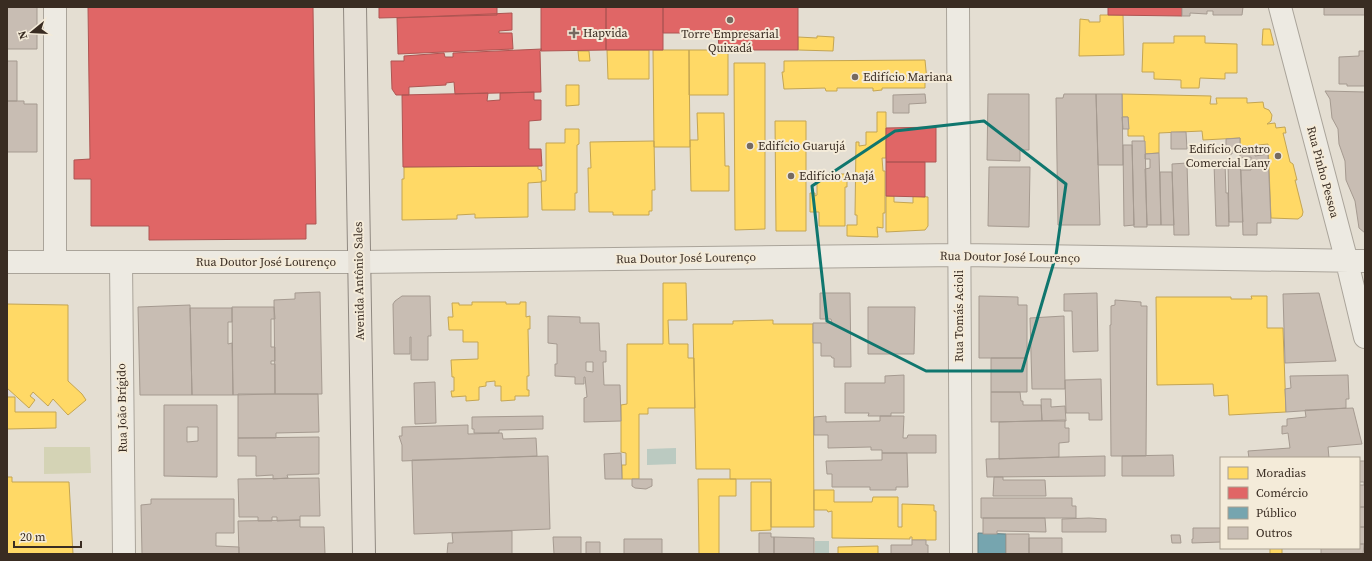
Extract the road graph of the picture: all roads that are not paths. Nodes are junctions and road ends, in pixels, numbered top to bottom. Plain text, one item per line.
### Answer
1 (55, 7) edge
2 (355, 7) edge
3 (958, 7) edge
4 (1280, 7) edge
5 (959, 255) junction
6 (7, 262) edge
7 (55, 262) junction
8 (120, 262) junction
9 (358, 262) junction
10 (1356, 262) edge
11 (1365, 337) edge
12 (124, 554) edge
13 (364, 554) edge
14 (960, 554) edge

1 - 7 street
2 - 9 main road, Avenida Antônio Sales
3 - 5 street, Rua Tomás Acioli
4 - 10 street, Rua Pinho Pessoa
5 - 9 street, Rua Doutor José Lourenço
5 - 10 street, Rua Doutor José Lourenço
5 - 14 street, Rua Tomás Acioli
6 - 7 street, Rua Doutor José Lourenço
7 - 8 street, Rua Doutor José Lourenço
8 - 9 street, Rua Doutor José Lourenço
8 - 12 street, Rua João Brígido
9 - 13 main road, Avenida Antônio Sales
10 - 11 street, Rua Pinho Pessoa

